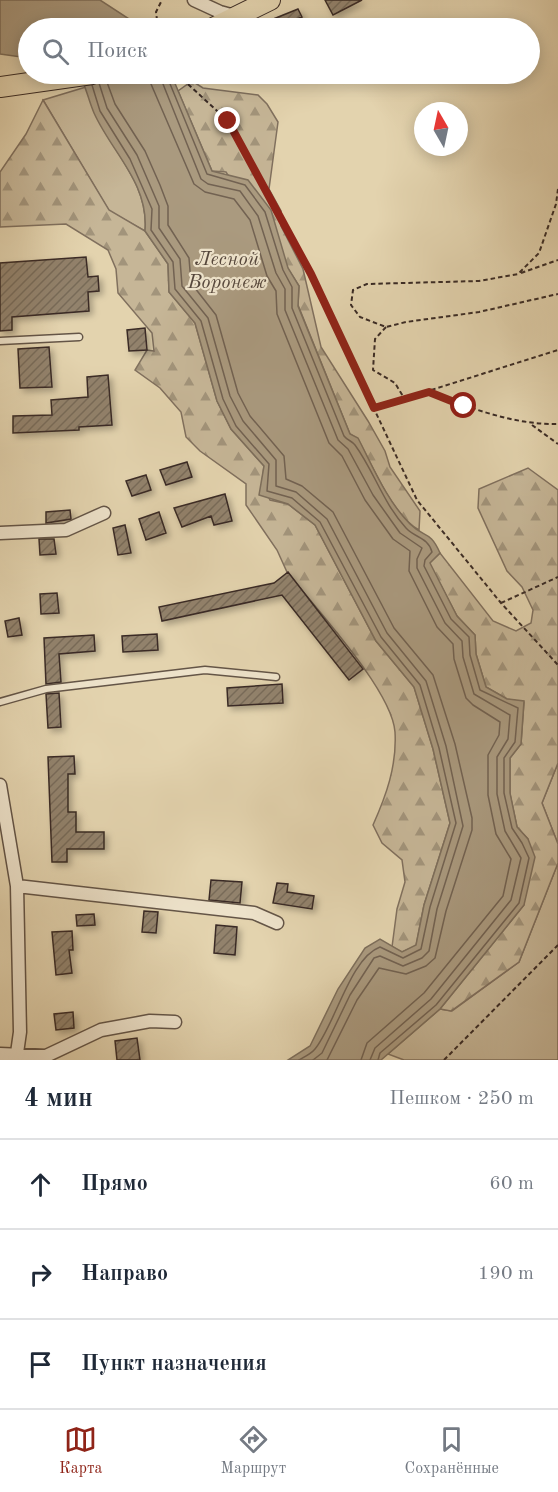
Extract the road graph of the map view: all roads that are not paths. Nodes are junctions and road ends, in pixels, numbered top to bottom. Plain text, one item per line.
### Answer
1 (194, 0) edge
2 (270, 0) edge
3 (238, 17) joint
4 (21, 84) edge
5 (0, 87) edge
6 (80, 337) dead end
7 (0, 341) edge
8 (104, 513) dead end
9 (0, 533) edge
10 (276, 677) dead end
11 (0, 702) edge
12 (0, 785) edge
13 (17, 886) junction
14 (277, 922) dead end
15 (175, 1022) dead end
16 (0, 1054) edge
17 (16, 1057) edge

1 - 3 street
2 - 3 main road
4 - 5 main road
6 - 7 lane
8 - 9 street
10 - 11 lane
12 - 13 street
13 - 14 street
13 - 17 street
15 - 17 street
16 - 17 street

